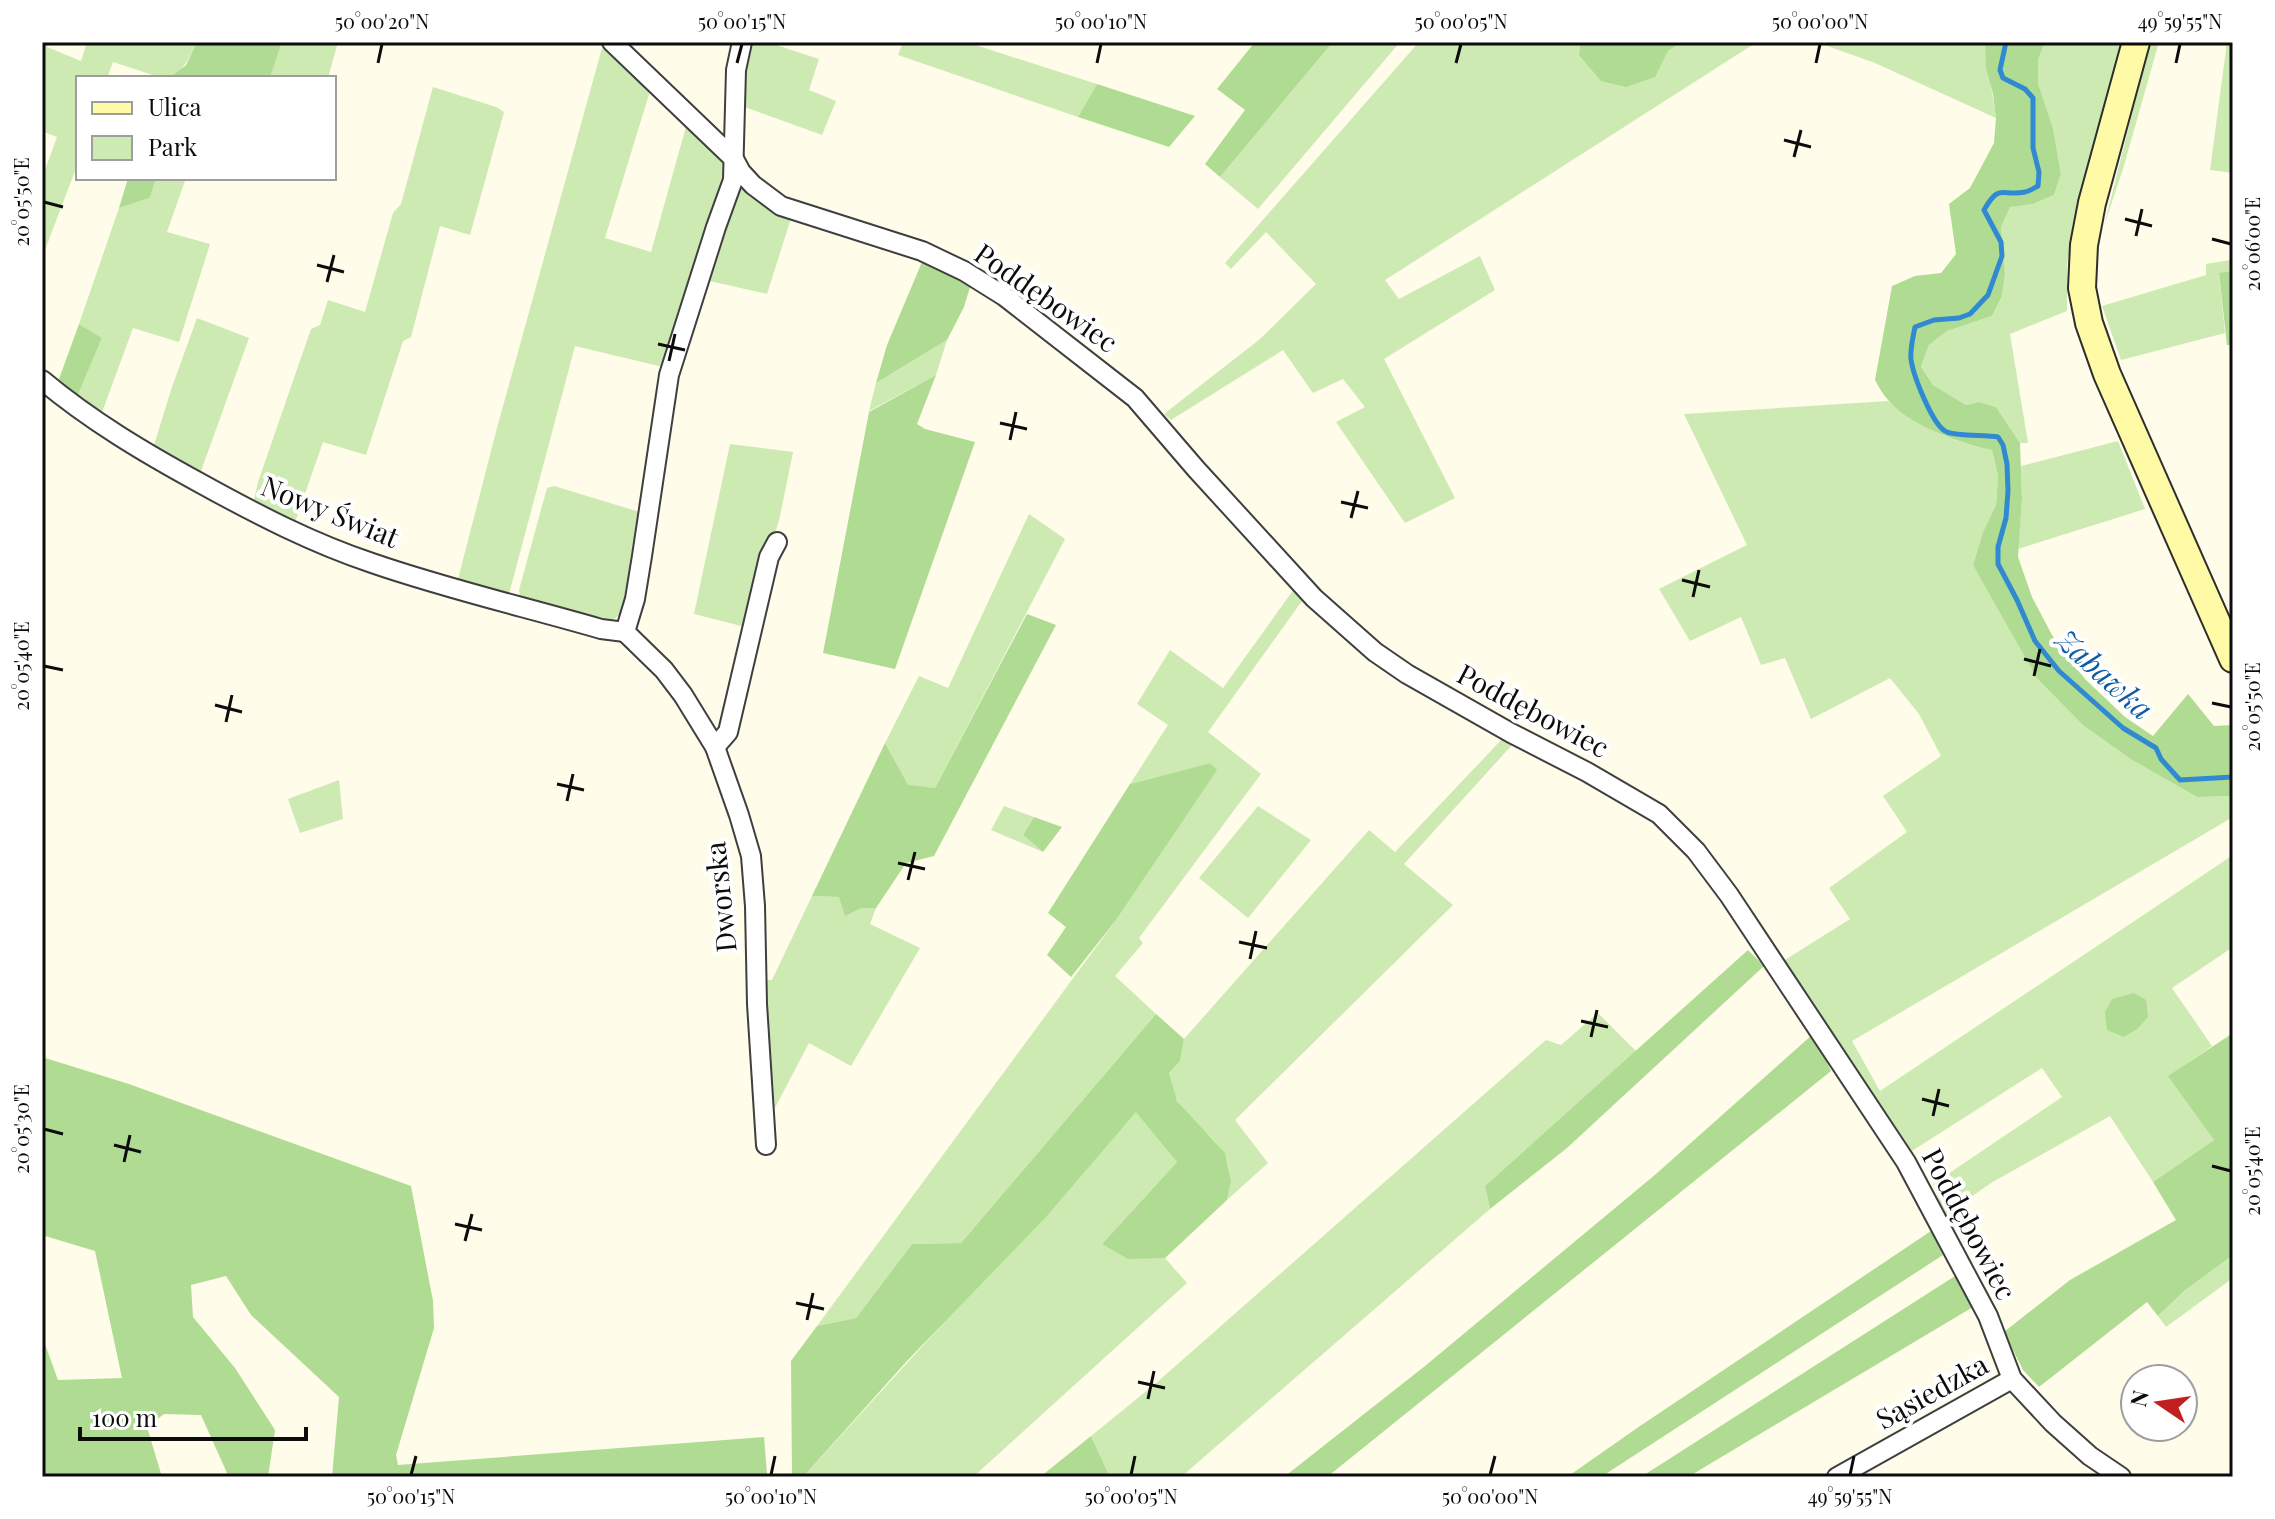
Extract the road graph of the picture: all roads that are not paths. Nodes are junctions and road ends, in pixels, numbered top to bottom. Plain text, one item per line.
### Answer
1 (612, 42) edge
2 (742, 42) edge
3 (2136, 42) edge
4 (738, 166) junction
5 (42, 380) edge
6 (777, 542) dead end
7 (625, 632) junction
8 (2233, 659) edge
9 (715, 747) junction
10 (766, 1145) dead end
11 (2012, 1379) junction
12 (1837, 1477) edge
13 (2121, 1477) edge

1 - 4 street, Poddębowiec
2 - 4 street
3 - 8 main road
4 - 7 street
4 - 11 street, Poddębowiec
5 - 7 street, Nowy Świat
6 - 9 street
7 - 9 street, Dworska
9 - 10 street, Dworska
11 - 12 street, Sąsiedzka
11 - 13 street, Poddębowiec

